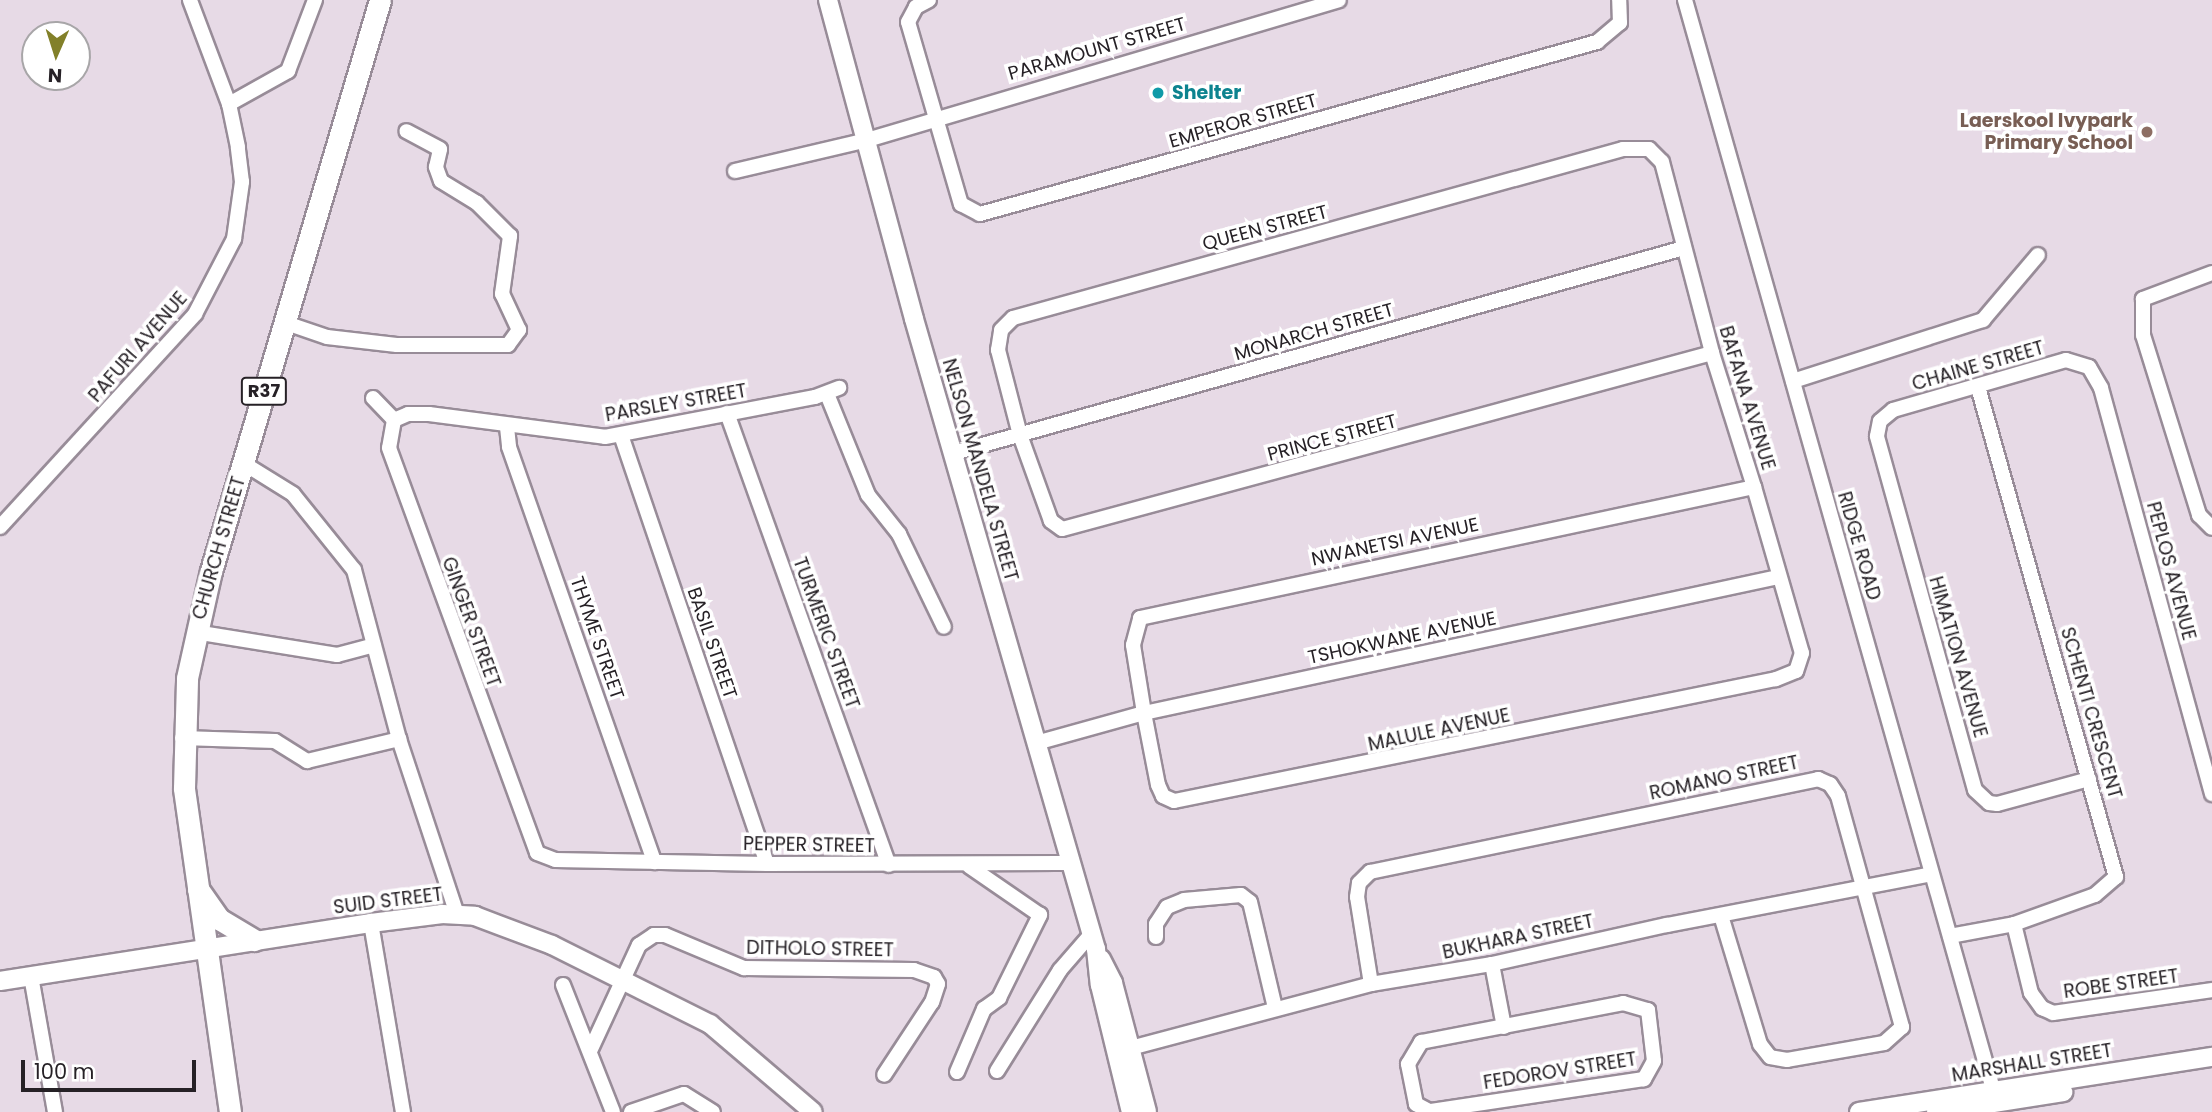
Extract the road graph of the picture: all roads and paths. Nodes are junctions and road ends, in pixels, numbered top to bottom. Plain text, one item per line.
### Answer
1 (190, 0) edge
2 (315, 0) edge
3 (380, 0) edge
4 (828, 0) edge
5 (929, 0) edge
6 (1339, 0) edge
7 (1619, 0) edge
8 (1685, 0) edge
9 (229, 104) junction
10 (932, 117) junction
11 (407, 131) dead end
12 (867, 140) junction
13 (1649, 149) joint
14 (734, 171) dead end
15 (1684, 248) junction
16 (2038, 255) dead end
17 (2212, 273) edge
18 (286, 323) junction
19 (1712, 353) junction
20 (2083, 363) joint
21 (1793, 381) junction
22 (1978, 387) junction
23 (373, 398) dead end
24 (727, 413) junction
25 (1885, 417) joint
26 (394, 421) junction
27 (507, 427) junction
28 (621, 435) junction
29 (1020, 435) junction
30 (954, 453) junction
31 (243, 463) junction
32 (1754, 486) junction
33 (0, 527) edge
34 (2212, 528) edge
35 (1778, 578) junction
36 (944, 627) dead end
37 (195, 632) junction
38 (374, 645) junction
39 (1801, 662) joint
40 (1144, 713) junction
41 (182, 738) junction
42 (399, 739) junction
43 (1036, 743) junction
44 (2089, 779) junction
45 (2212, 794) edge
46 (545, 858) joint
47 (654, 862) junction
48 (1072, 863) junction
49 (767, 864) junction
50 (889, 865) junction
51 (968, 866) junction
52 (1931, 874) junction
53 (195, 884) junction
54 (1865, 886) junction
55 (457, 914) junction
56 (1721, 916) junction
57 (371, 923) junction
58 (2014, 923) junction
59 (1950, 936) junction
60 (1156, 937) dead end
61 (254, 940) junction
62 (1094, 941) junction
63 (204, 947) junction
64 (1492, 964) junction
65 (31, 976) junction
66 (0, 981) edge
67 (621, 981) junction
68 (1371, 984) junction
69 (563, 985) dead end
70 (2212, 990) edge
71 (1275, 1008) junction
72 (1504, 1027) junction
73 (1123, 1050) junction
74 (590, 1051) junction
75 (2212, 1057) edge
76 (2212, 1069) edge
77 (998, 1071) dead end
78 (957, 1072) dead end
79 (884, 1074) dead end
80 (1995, 1096) junction
81 (55, 1112) edge
82 (230, 1112) edge
83 (403, 1112) edge
84 (613, 1112) edge
85 (631, 1112) edge
86 (713, 1112) edge
87 (813, 1112) edge
88 (1131, 1112) edge
89 (1147, 1112) edge
90 (1859, 1112) edge
91 (1936, 1112) edge

1 - 9 street, PAFURI AVENUE
2 - 9 street
3 - 18 main road, CHURCH STREET / R37
4 - 12 street, NELSON MANDELA STREET
5 - 10 street, EMPEROR STREET
6 - 10 street, PARAMOUNT STREET
7 - 10 street, EMPEROR STREET
8 - 21 street, RIDGE ROAD
9 - 33 street, PAFURI AVENUE
10 - 12 street, PARAMOUNT STREET
11 - 18 street
12 - 14 street, PARAMOUNT STREET
12 - 30 street, NELSON MANDELA STREET
13 - 15 street, BAFANA AVENUE
13 - 29 street, QUEEN STREET
15 - 19 street, BAFANA AVENUE
15 - 29 street, MONARCH STREET
16 - 21 street
17 - 34 street
18 - 31 main road, CHURCH STREET / R37
19 - 29 street, PRINCE STREET
19 - 32 street, BAFANA AVENUE
20 - 22 street, CHAINE STREET
20 - 45 street, PEPLOS AVENUE
21 - 52 street, RIDGE ROAD
22 - 25 street, CHAINE STREET
22 - 44 street, SCHENTI CRESCENT
23 - 26 street
24 - 28 street, PARSLEY STREET
24 - 36 street, PARSLEY STREET
24 - 50 street, TURMERIC STREET
25 - 44 street, HIMATION AVENUE
26 - 27 street, PARSLEY STREET
26 - 46 street, GINGER STREET
27 - 28 street, PARSLEY STREET
27 - 47 street, THYME STREET
28 - 49 street, BASIL STREET
29 - 30 street, MONARCH STREET
30 - 43 street, NELSON MANDELA STREET
31 - 37 main road, CHURCH STREET / R37
31 - 38 street
32 - 35 street, BAFANA AVENUE
32 - 40 street, NWANETSI AVENUE
35 - 39 street, BAFANA AVENUE
35 - 40 street, TSHOKWANE AVENUE
37 - 38 street
37 - 41 main road, CHURCH STREET / R37
38 - 42 street
39 - 40 street, MALULE AVENUE
40 - 43 street, TSHOKWANE AVENUE
41 - 42 street
41 - 53 main road, CHURCH STREET / R37
42 - 55 street
43 - 48 street, NELSON MANDELA STREET
44 - 58 street, SCHENTI CRESCENT
46 - 47 street, PEPPER STREET
47 - 49 street, PEPPER STREET
48 - 51 street, PEPPER STREET
48 - 62 street, NELSON MANDELA STREET
49 - 50 street, PEPPER STREET
50 - 51 street, PEPPER STREET
51 - 78 street
52 - 54 street, BUKHARA STREET
52 - 59 street, RIDGE ROAD
53 - 61 main road
53 - 63 main road, CHURCH STREET / R37
54 - 56 street, BUKHARA STREET
54 - 56 street, ROMANO STREET
54 - 68 street, ROMANO STREET
55 - 57 street, SUID STREET
55 - 67 street, SUID STREET
56 - 64 street, BUKHARA STREET
57 - 61 street, SUID STREET
57 - 83 street
58 - 59 street, SCHENTI CRESCENT
58 - 70 street, ROBE STREET
59 - 80 street, RIDGE ROAD
60 - 71 street
61 - 63 street, SUID STREET
62 - 73 street, NELSON MANDELA STREET
62 - 77 street
63 - 65 street, SUID STREET
63 - 82 main road, CHURCH STREET / R37
64 - 68 street, BUKHARA STREET
64 - 72 street
65 - 66 street, SUID STREET
65 - 81 street
67 - 74 street
67 - 79 street, DITHOLO STREET
67 - 87 street, SUID STREET
68 - 71 street, BUKHARA STREET
69 - 74 street
71 - 73 street, BUKHARA STREET
72 - 72 street, FEDOROV STREET
73 - 88 street, NELSON MANDELA STREET
73 - 89 street, NELSON MANDELA STREET
74 - 84 street
75 - 80 street, MARSHALL STREET
76 - 80 street, MARSHALL STREET
80 - 90 street, MARSHALL STREET
80 - 91 street, MARSHALL STREET
85 - 86 street

